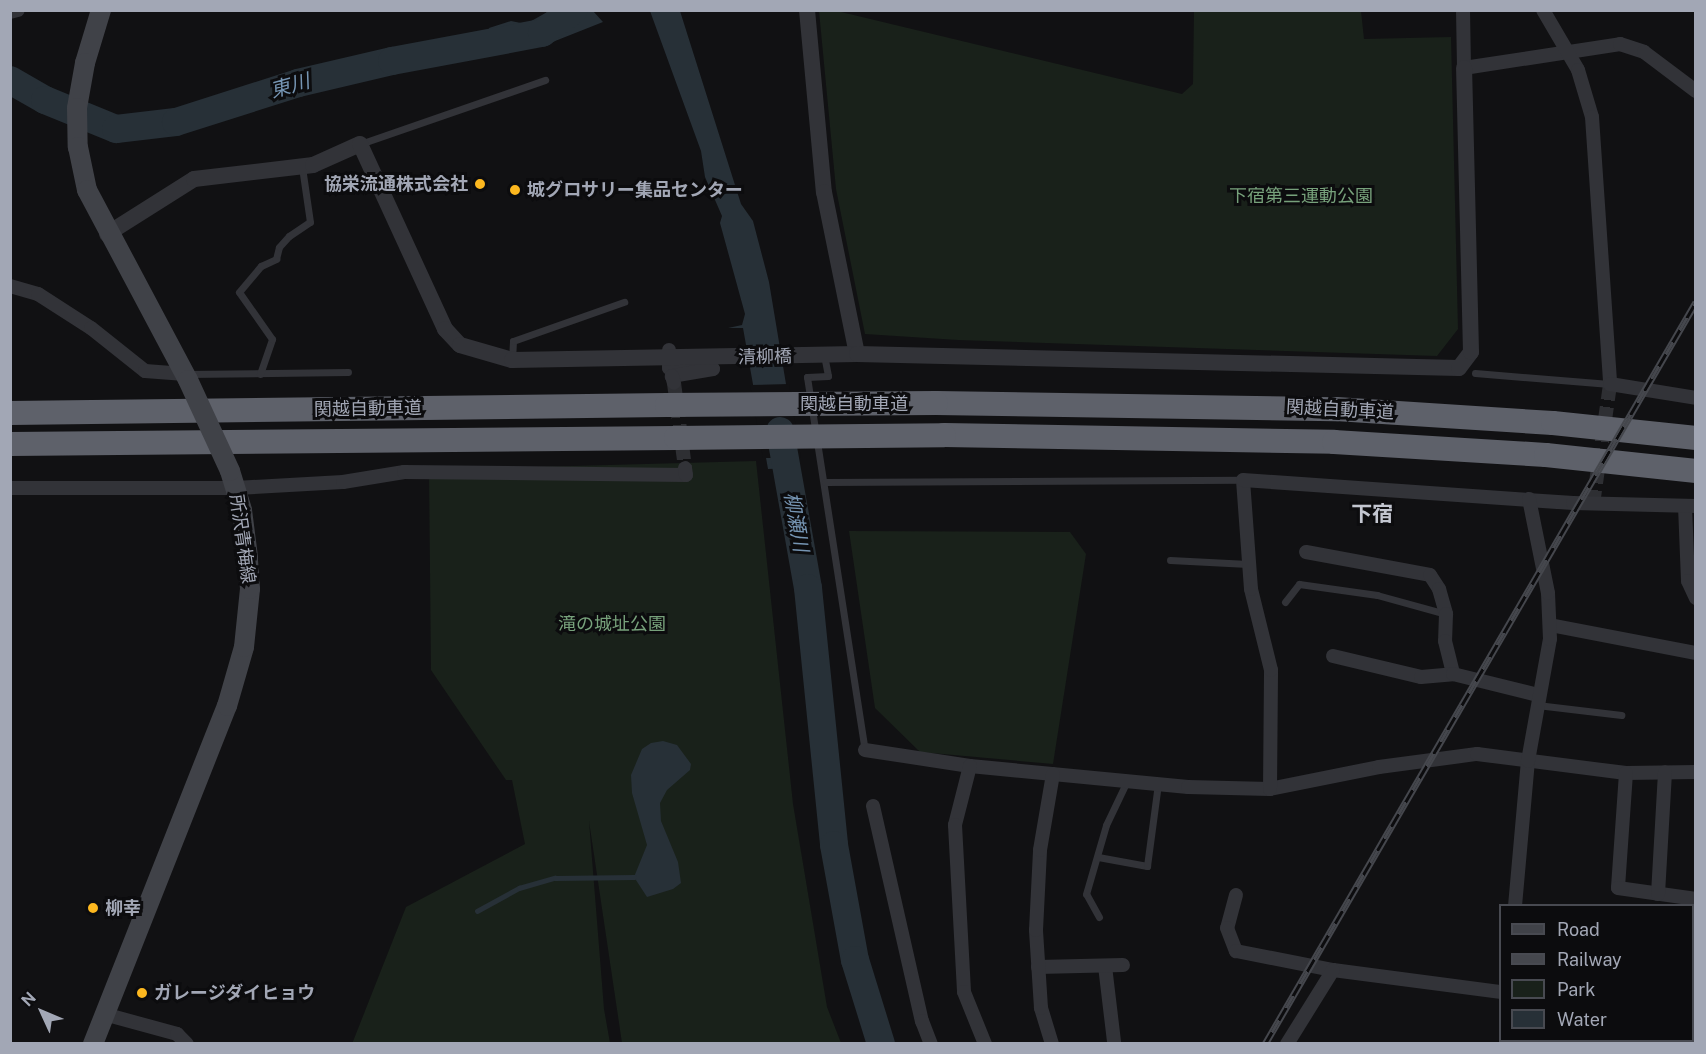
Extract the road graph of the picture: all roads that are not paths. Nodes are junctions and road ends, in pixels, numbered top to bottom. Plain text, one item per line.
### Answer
1 (18, 10) edge
2 (101, 10) edge
3 (807, 10) edge
4 (1463, 10) edge
5 (1543, 10) edge
6 (10, 12) edge
7 (1566, 51) junction
8 (1464, 68) junction
9 (545, 80) dead end
10 (1695, 91) edge
11 (360, 144) junction
12 (302, 167) junction
13 (107, 234) junction
14 (10, 286) edge
15 (624, 302) dead end
16 (857, 354) junction
17 (669, 355) junction
18 (817, 356) junction
19 (512, 360) junction
20 (348, 372) dead end
21 (1475, 373) dead end
22 (260, 374) junction
23 (186, 377) junction
24 (1610, 384) junction
25 (670, 394) junction
26 (1695, 398) edge
27 (10, 413) edge
28 (1695, 438) edge
29 (10, 444) edge
30 (685, 468) dead end
31 (1695, 471) edge
32 (233, 480) junction
33 (1243, 480) junction
34 (825, 482) junction
35 (10, 488) edge
36 (1529, 499) junction
37 (1690, 506) edge
38 (1306, 552) dead end
39 (1170, 560) dead end
40 (1248, 564) junction
41 (1695, 598) edge
42 (1285, 602) dead end
43 (1446, 614) junction
44 (1550, 625) junction
45 (1695, 653) edge
46 (1333, 656) dead end
47 (1453, 674) junction
48 (1538, 700) junction
49 (1621, 715) dead end
50 (865, 750) joint
51 (1528, 761) junction
52 (970, 766) junction
53 (1665, 772) junction
54 (1626, 773) junction
55 (1053, 774) junction
56 (1694, 775) edge
57 (1127, 781) junction
58 (1158, 784) junction
59 (1270, 789) junction
60 (873, 806) dead end
61 (1098, 857) junction
62 (1658, 894) junction
63 (1236, 895) dead end
64 (1695, 899) edge
65 (1515, 904) edge
66 (1099, 917) dead end
67 (1123, 965) dead end
68 (1105, 966) junction
69 (1038, 967) junction
70 (1333, 970) junction
71 (1499, 992) edge
72 (104, 1014) junction
73 (1114, 1041) dead end
74 (93, 1044) edge
75 (187, 1044) edge
76 (931, 1044) edge
77 (985, 1044) edge
78 (1052, 1044) edge
79 (1287, 1044) edge

1 - 6 street
2 - 13 main road, 所沢青梅線
3 - 16 street
4 - 8 street
5 - 7 street
7 - 8 street
7 - 10 street
7 - 24 street
8 - 16 street, 清柳橋
9 - 11 lane
11 - 12 street
11 - 19 street, 清柳橋
12 - 13 street
12 - 22 lane
13 - 23 main road, 所沢青梅線
14 - 23 street
15 - 19 lane
16 - 18 street, 清柳橋
17 - 18 street, 清柳橋
17 - 19 street, 清柳橋
17 - 25 street
18 - 34 lane
20 - 22 lane
21 - 24 lane
22 - 23 lane
23 - 32 main road, 所沢青梅線, bridge
24 - 26 street
25 - 27 highway, 関越自動車道
25 - 28 highway, 関越自動車道, bridge
29 - 31 highway, 関越自動車道, bridge
30 - 32 street
32 - 35 street
32 - 72 main road, 所沢青梅線
33 - 34 lane
33 - 36 street
33 - 40 street
34 - 50 lane
36 - 37 street
36 - 44 street
37 - 41 street
38 - 43 street
39 - 40 lane
40 - 59 street
42 - 43 lane
43 - 47 street
44 - 45 street
44 - 48 street
46 - 47 street
47 - 48 street
48 - 49 lane
48 - 51 street
50 - 52 street
51 - 54 street
51 - 59 street
51 - 65 street
52 - 55 street
52 - 77 street
53 - 54 street
53 - 56 street
53 - 62 street
54 - 62 street
55 - 57 street
55 - 69 street
57 - 58 street
57 - 61 lane
58 - 59 street
58 - 61 lane
60 - 76 street
61 - 66 lane
62 - 64 street
63 - 70 street
67 - 68 street
68 - 69 street
68 - 73 street
69 - 78 street
70 - 71 street
70 - 79 street
72 - 74 main road, 所沢青梅線
72 - 75 street

